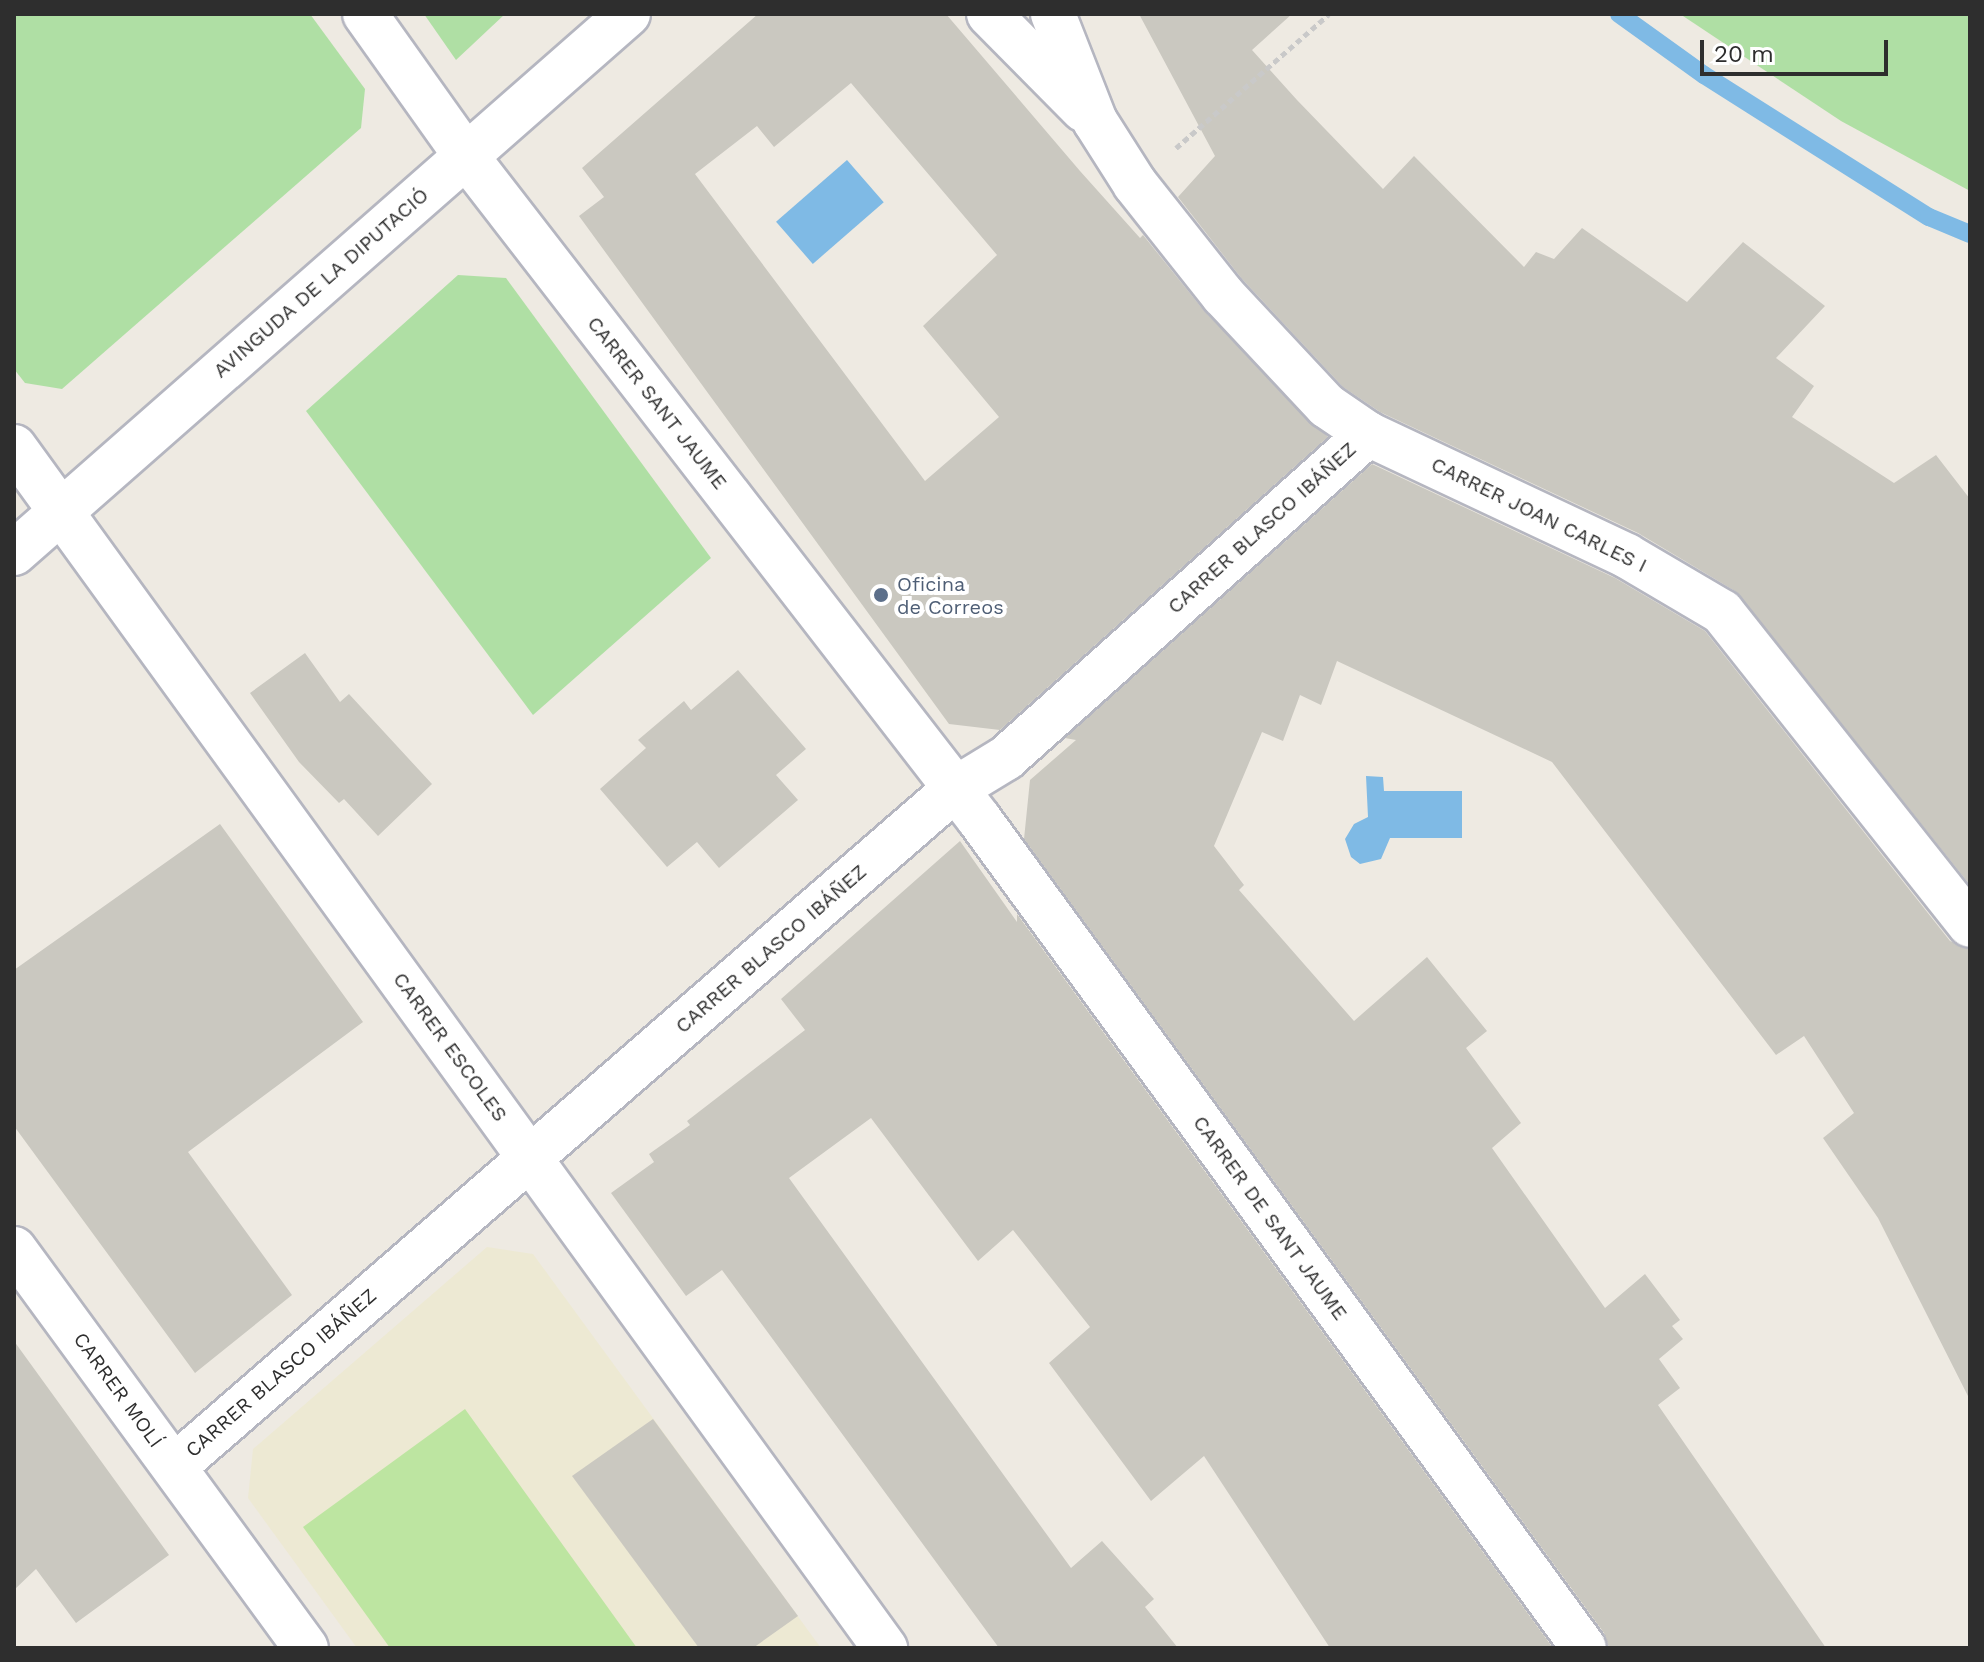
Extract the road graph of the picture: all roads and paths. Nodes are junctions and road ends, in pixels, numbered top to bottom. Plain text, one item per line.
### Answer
1 (365, 14) edge
2 (628, 14) edge
3 (989, 14) edge
4 (1053, 14) edge
5 (1329, 14) edge
6 (1095, 121) junction
7 (466, 156) junction
8 (1135, 184) junction
9 (1368, 434) junction
10 (14, 447) edge
11 (61, 512) junction
12 (14, 553) edge
13 (955, 789) junction
14 (1970, 925) edge
15 (531, 1158) junction
16 (14, 1249) edge
17 (175, 1466) junction
18 (306, 1648) edge
19 (885, 1648) edge
20 (1584, 1648) edge

1 - 7 street, CARRER SANT JAUME
2 - 7 street, AVINGUDA DE LA DIPUTACIÓ
3 - 6 street, CARRER JOAN CARLES I
4 - 6 street, CARRER JOAN CARLES I
5 - 8 path
6 - 8 street, CARRER JOAN CARLES I
7 - 11 street, AVINGUDA DE LA DIPUTACIÓ
7 - 13 street, CARRER SANT JAUME
8 - 9 street, CARRER JOAN CARLES I
9 - 13 street, CARRER BLASCO IBÁÑEZ
9 - 14 street, CARRER JOAN CARLES I
10 - 11 street, CARRER ESCOLES
11 - 12 street, AVINGUDA DE LA DIPUTACIÓ
11 - 15 street, CARRER ESCOLES
13 - 15 street, CARRER BLASCO IBÁÑEZ
13 - 20 street, CARRER DE SANT JAUME
15 - 17 street, CARRER BLASCO IBÁÑEZ
15 - 19 street, CARRER ESCOLES
16 - 17 street, CARRER MOLÍ
17 - 18 street, CARRER MOLÍ

